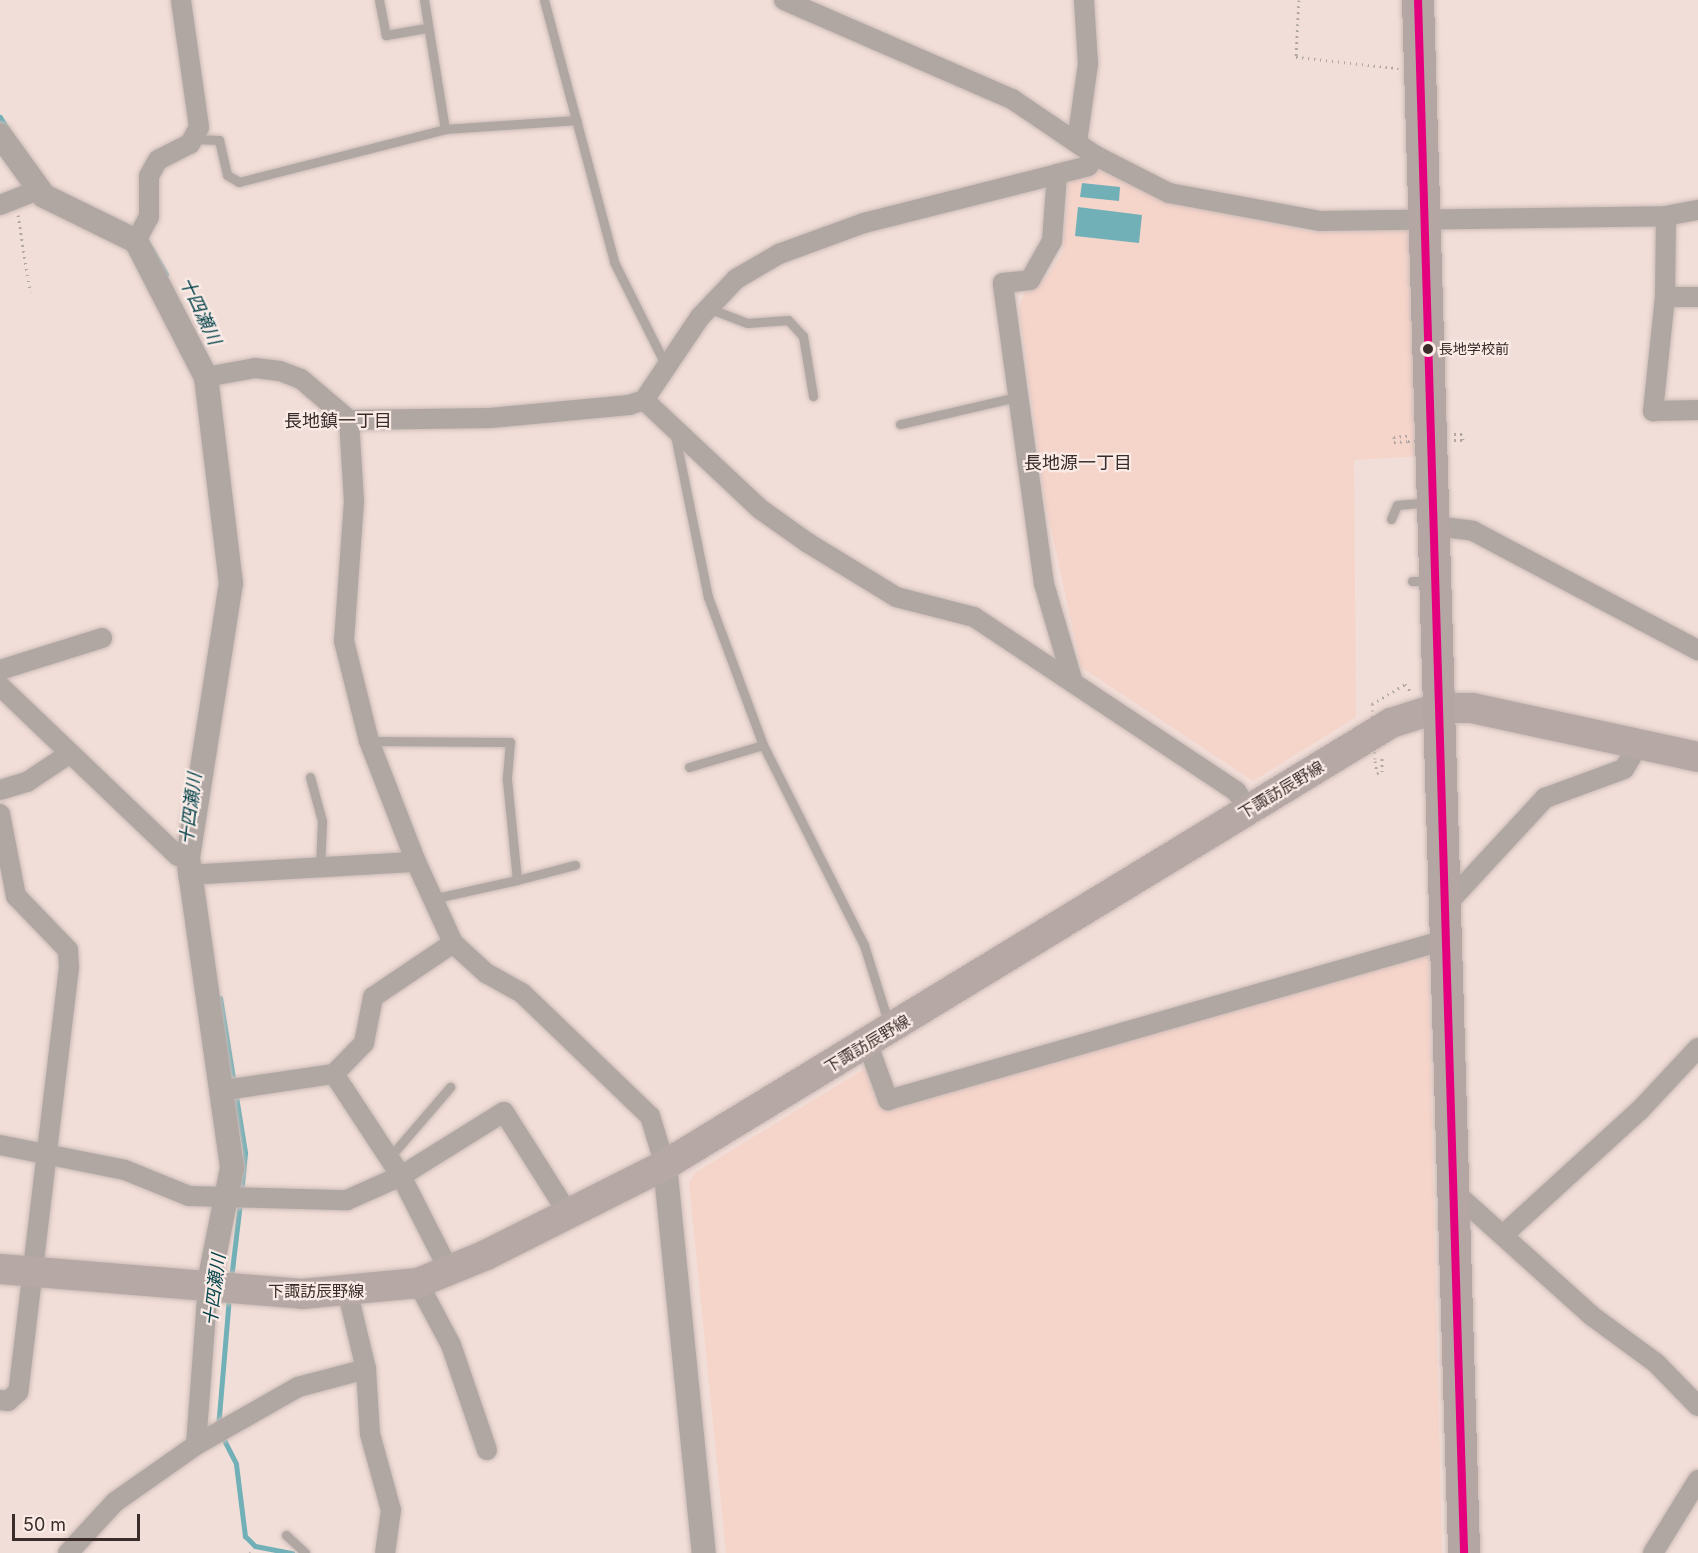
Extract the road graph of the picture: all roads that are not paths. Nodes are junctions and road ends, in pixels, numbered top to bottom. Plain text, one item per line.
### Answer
1 (181, 0) edge
2 (379, 0) edge
3 (423, 0) edge
4 (544, 0) edge
5 (784, 0) edge
6 (1084, 0) edge
7 (1418, 0) edge
8 (426, 28) junction
9 (577, 120) junction
10 (445, 129) junction
11 (0, 135) edge
12 (193, 139) junction
13 (1077, 142) junction
14 (1096, 156) junction
15 (1057, 174) junction
16 (38, 190) junction
17 (8, 202) edge
18 (1698, 210) edge
19 (1666, 216) junction
20 (1427, 217) junction
21 (136, 241) junction
22 (1665, 297) junction
23 (1698, 297) edge
24 (708, 308) junction
25 (667, 368) junction
26 (206, 377) junction
27 (813, 396) dead end
28 (1016, 397) junction
29 (644, 400) junction
30 (1698, 410) edge
31 (349, 420) junction
32 (900, 424) dead end
33 (675, 435) junction
34 (1434, 514) junction
35 (1391, 519) dead end
36 (102, 638) dead end
37 (1698, 650) edge
38 (0, 670) edge
39 (1072, 679) junction
40 (0, 686) edge
41 (1438, 708) junction
42 (369, 741) junction
43 (1639, 744) junction
44 (762, 745) junction
45 (69, 754) junction
46 (1698, 757) edge
47 (689, 767) dead end
48 (310, 777) dead end
49 (0, 790) edge
50 (1249, 810) junction
51 (0, 814) edge
52 (416, 862) junction
53 (575, 865) dead end
54 (188, 866) junction
55 (320, 868) junction
56 (517, 880) junction
57 (432, 899) junction
58 (1444, 907) junction
59 (1445, 940) junction
60 (453, 943) junction
61 (880, 1037) junction
62 (1698, 1048) edge
63 (334, 1074) junction
64 (450, 1087) dead end
65 (225, 1090) junction
66 (0, 1145) edge
67 (42, 1155) junction
68 (389, 1158) junction
69 (665, 1165) junction
70 (401, 1176) junction
71 (1452, 1190) junction
72 (227, 1198) junction
73 (569, 1215) junction
74 (1503, 1235) junction
75 (15, 1270) edge
76 (450, 1272) junction
77 (417, 1283) junction
78 (208, 1287) junction
79 (348, 1294) junction
80 (366, 1370) junction
81 (0, 1400) edge
82 (1698, 1406) edge
83 (196, 1445) junction
84 (487, 1450) dead end
85 (1698, 1480) edge
86 (286, 1535) dead end
87 (68, 1553) edge
88 (305, 1553) edge
89 (385, 1553) edge
90 (704, 1553) edge
91 (1464, 1553) edge
92 (1653, 1553) edge

1 - 12 street
2 - 8 lane
3 - 8 lane
4 - 9 lane
5 - 13 street
6 - 13 street
7 - 20 highway
8 - 10 lane
9 - 10 lane
9 - 25 lane
10 - 12 lane
11 - 16 street
12 - 21 street
13 - 14 street
14 - 15 street
14 - 20 street
15 - 24 street
15 - 28 street
16 - 17 street
16 - 21 street
18 - 19 street
19 - 20 street
19 - 22 street
20 - 34 highway
21 - 26 street
22 - 23 street
22 - 30 street
24 - 25 street
24 - 27 lane
25 - 29 street
26 - 31 street
26 - 54 street
28 - 32 lane
28 - 39 street
29 - 31 street
29 - 33 street
31 - 42 street
33 - 39 street
33 - 44 lane
34 - 35 lane
34 - 37 street
34 - 41 highway
36 - 38 street
39 - 50 street
40 - 45 street
41 - 43 main road, 下諏訪辰野線
41 - 50 main road, 下諏訪辰野線
41 - 58 highway
42 - 52 street
42 - 56 lane
43 - 46 main road, 下諏訪辰野線
43 - 58 street
44 - 47 lane
44 - 61 lane
45 - 49 street
45 - 54 street
48 - 55 lane
50 - 61 main road, 下諏訪辰野線
51 - 67 street
52 - 55 street
52 - 57 street
53 - 56 lane
54 - 55 street
54 - 65 street
56 - 57 lane
57 - 60 street
58 - 59 highway
59 - 61 street
59 - 71 highway
60 - 63 street
60 - 69 street
61 - 69 main road, 下諏訪辰野線
62 - 74 street
63 - 65 street
63 - 68 street
64 - 68 lane
65 - 72 street
66 - 67 street
67 - 72 street
67 - 75 street
68 - 70 street
69 - 73 main road, 下諏訪辰野線
69 - 90 street
70 - 72 street
70 - 73 street
70 - 76 street
71 - 74 street
71 - 91 highway
72 - 78 street
73 - 76 main road, 下諏訪辰野線
74 - 82 street
75 - 78 main road, 下諏訪辰野線
75 - 81 street
76 - 77 main road, 下諏訪辰野線
77 - 79 main road, 下諏訪辰野線
77 - 84 street
78 - 79 main road, 下諏訪辰野線
78 - 83 street
79 - 80 street
80 - 83 street
80 - 89 street
83 - 87 street
85 - 92 street
86 - 88 lane

